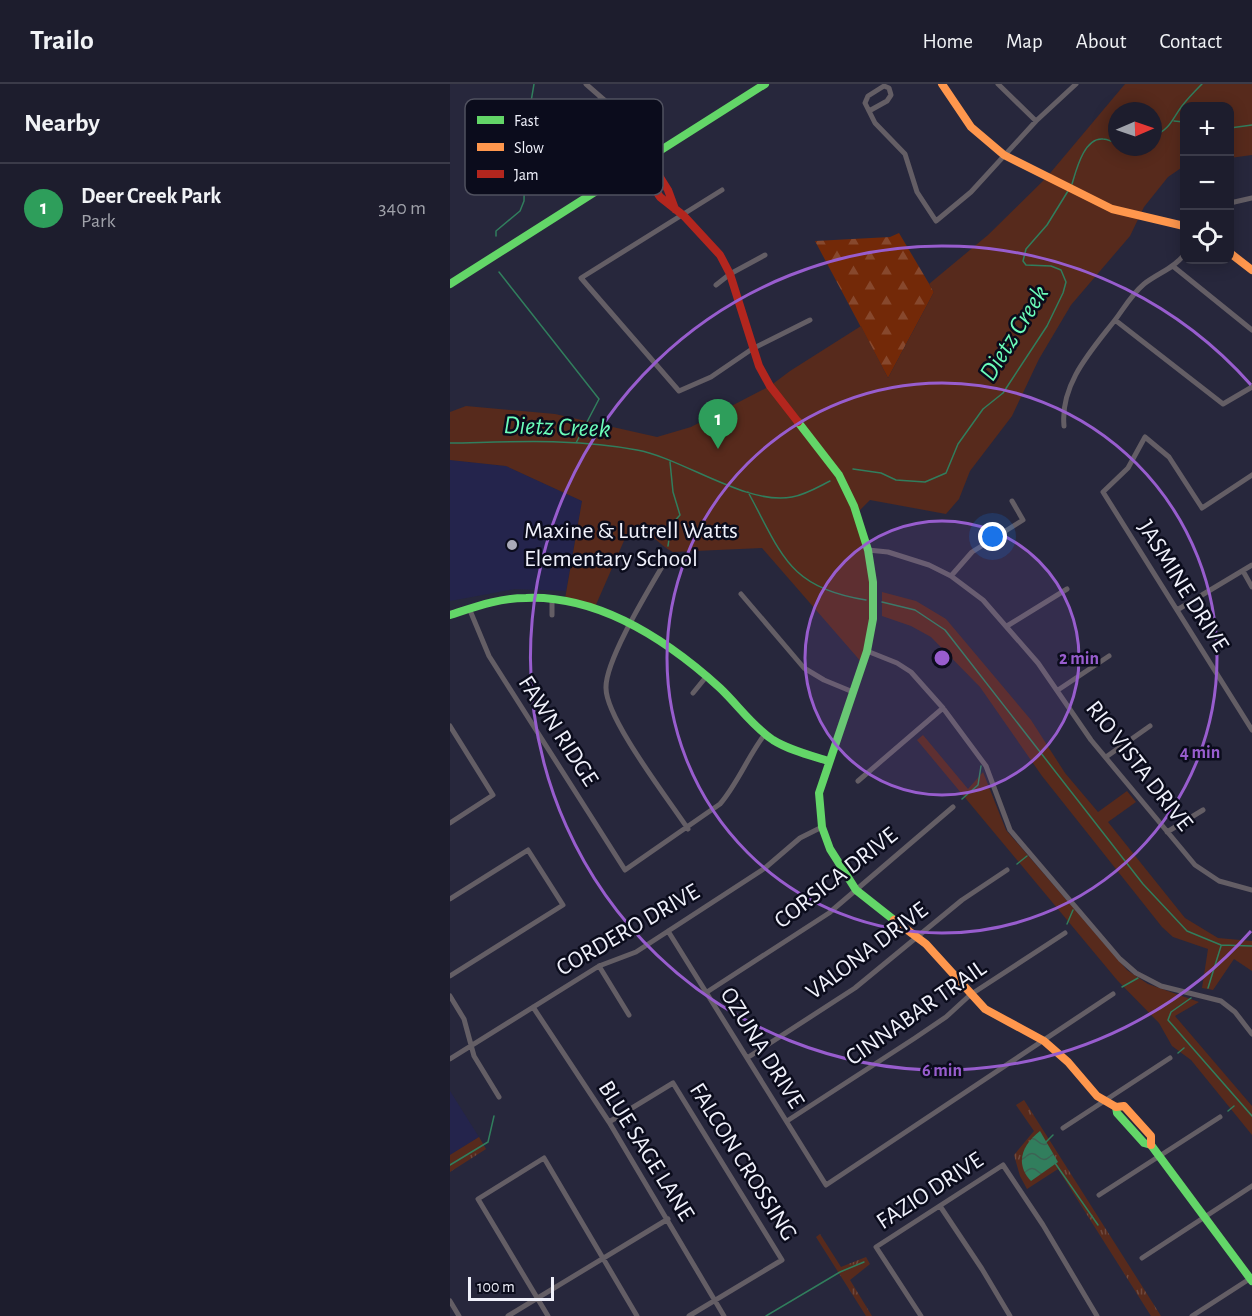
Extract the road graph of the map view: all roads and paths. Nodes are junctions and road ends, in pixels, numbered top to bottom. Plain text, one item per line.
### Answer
1 (586, 84) edge
2 (765, 84) edge
3 (942, 84) edge
4 (998, 84) edge
5 (1076, 84) edge
6 (599, 96) junction
7 (601, 99) edge
8 (603, 99) edge
9 (869, 111) junction
10 (1036, 121) junction
11 (663, 149) edge
12 (1004, 155) junction
13 (663, 181) edge
14 (722, 190) dead end
15 (590, 195) edge
16 (659, 195) edge
17 (1252, 198) edge
18 (1234, 202) edge
19 (675, 209) junction
20 (684, 216) junction
21 (1180, 225) edge
22 (765, 255) dead end
23 (1234, 256) edge
24 (1180, 260) edge
25 (1174, 267) junction
26 (1252, 270) edge
27 (730, 274) junction
28 (450, 285) edge
29 (716, 285) dead end
30 (810, 320) dead end
31 (1115, 320) junction
32 (1252, 330) edge
33 (752, 348) junction
34 (1252, 387) edge
35 (1064, 426) dead end
36 (1252, 475) edge
37 (1012, 501) dead end
38 (868, 550) junction
39 (666, 560) dead end
40 (1252, 566) edge
41 (1243, 571) junction
42 (951, 576) junction
43 (1252, 587) edge
44 (1067, 589) dead end
45 (741, 594) dead end
46 (552, 598) junction
47 (469, 608) junction
48 (1177, 610) junction
49 (450, 615) edge
50 (552, 615) dead end
51 (632, 625) junction
52 (1007, 626) junction
53 (867, 651) junction
54 (1109, 656) dead end
55 (706, 676) junction
56 (1058, 690) junction
57 (854, 692) junction
58 (693, 693) dead end
59 (943, 708) junction
60 (450, 726) edge
61 (1150, 726) dead end
62 (1252, 730) edge
63 (765, 734) junction
64 (458, 739) junction
65 (450, 744) edge
66 (1106, 757) junction
67 (828, 761) junction
68 (858, 781) dead end
69 (953, 807) dead end
70 (1203, 810) dead end
71 (450, 823) edge
72 (822, 827) junction
73 (688, 829) junction
74 (1167, 832) junction
75 (1007, 870) dead end
76 (856, 890) junction
77 (1252, 890) edge
78 (450, 899) edge
79 (668, 931) junction
80 (1065, 933) dead end
81 (917, 936) junction
82 (599, 966) junction
83 (450, 976) edge
84 (707, 992) junction
85 (1113, 994) dead end
86 (970, 995) junction
87 (450, 996) edge
88 (533, 1007) junction
89 (629, 1015) dead end
90 (1252, 1034) edge
91 (1044, 1041) junction
92 (471, 1046) junction
93 (747, 1058) junction
94 (1170, 1058) dead end
95 (450, 1059) edge
96 (499, 1097) dead end
97 (1105, 1101) junction
98 (1220, 1117) dead end
99 (787, 1121) junction
100 (609, 1122) junction
101 (1063, 1128) dead end
102 (1158, 1157) junction
103 (1252, 1186) edge
104 (1099, 1195) dead end
105 (940, 1206) junction
106 (1203, 1218) junction
107 (668, 1219) junction
108 (1142, 1258) dead end
109 (603, 1259) junction
110 (1251, 1279) edge
111 (537, 1298) junction
112 (715, 1300) junction
113 (450, 1301) edge
114 (459, 1316) edge
115 (507, 1316) edge
116 (548, 1316) edge
117 (637, 1316) edge
118 (689, 1316) edge
119 (724, 1316) edge
120 (921, 1316) edge
121 (1010, 1316) edge
122 (1097, 1316) edge
123 (1192, 1316) edge

1 - 6 street
2 - 11 street
3 - 12 street
4 - 10 street
5 - 10 street
6 - 7 street
6 - 8 street
9 - 9 street
9 - 12 street
10 - 12 street
12 - 21 street
13 - 19 street
14 - 20 street
15 - 28 street
16 - 19 street
17 - 18 street
19 - 20 street
20 - 27 street
20 - 33 street
22 - 27 street
23 - 26 street
24 - 25 street
25 - 31 street
25 - 32 street
27 - 29 street
27 - 33 street
30 - 33 street
31 - 34 street
31 - 35 street
33 - 38 street
36 - 48 street, JASMINE DRIVE
37 - 42 street
38 - 42 street, RIO VISTA DRIVE
38 - 53 street
39 - 51 street
40 - 41 street
41 - 43 street
41 - 48 street
42 - 52 street, RIO VISTA DRIVE
44 - 52 street
45 - 57 street
46 - 47 street
46 - 50 street
46 - 51 street
47 - 49 street
47 - 73 street, FAWN RIDGE
48 - 62 street, JASMINE DRIVE
51 - 55 street
51 - 73 street
52 - 56 street, RIO VISTA DRIVE
53 - 57 street
53 - 59 street
54 - 56 street
55 - 58 street
55 - 63 street
56 - 66 street, RIO VISTA DRIVE
57 - 67 street
59 - 68 street
59 - 90 street
60 - 64 street
61 - 66 street
63 - 67 street
63 - 73 street
64 - 65 street
64 - 71 street
66 - 74 street, RIO VISTA DRIVE
67 - 72 street
69 - 76 street, CORSICA DRIVE
70 - 74 street
72 - 76 street
72 - 79 street, CORDERO DRIVE
74 - 77 street, RIO VISTA DRIVE
75 - 81 street, VALONA DRIVE
76 - 81 street
76 - 84 street, CORSICA DRIVE
78 - 83 street
79 - 82 street, CORDERO DRIVE
79 - 84 street, OZUNA DRIVE
80 - 86 street, CINNABAR TRAIL
81 - 86 street
81 - 93 street, VALONA DRIVE
82 - 88 street, CORDERO DRIVE
82 - 89 street
84 - 93 street, OZUNA DRIVE
85 - 91 street
86 - 91 street
86 - 99 street, CINNABAR TRAIL
87 - 92 street
88 - 92 street, CORDERO DRIVE
88 - 100 street, BLUE SAGE LANE
91 - 97 street
91 - 99 street, OZUNA DRIVE
92 - 95 street, CORDERO DRIVE
92 - 96 street
93 - 99 street, OZUNA DRIVE
94 - 97 street
97 - 101 street
97 - 102 street
98 - 102 street
100 - 107 street, BLUE SAGE LANE
100 - 112 street, FALCON CROSSING
102 - 104 street
102 - 106 street
103 - 106 street
105 - 120 street, FAZIO DRIVE
105 - 121 street
105 - 122 street, FAZIO DRIVE
106 - 108 street
106 - 110 street
107 - 109 street
107 - 112 street, BLUE SAGE LANE
109 - 111 street
109 - 111 street
109 - 117 street
110 - 123 street
111 - 115 street
111 - 116 street
112 - 118 street
112 - 119 street, BLUE SAGE LANE
113 - 114 street

